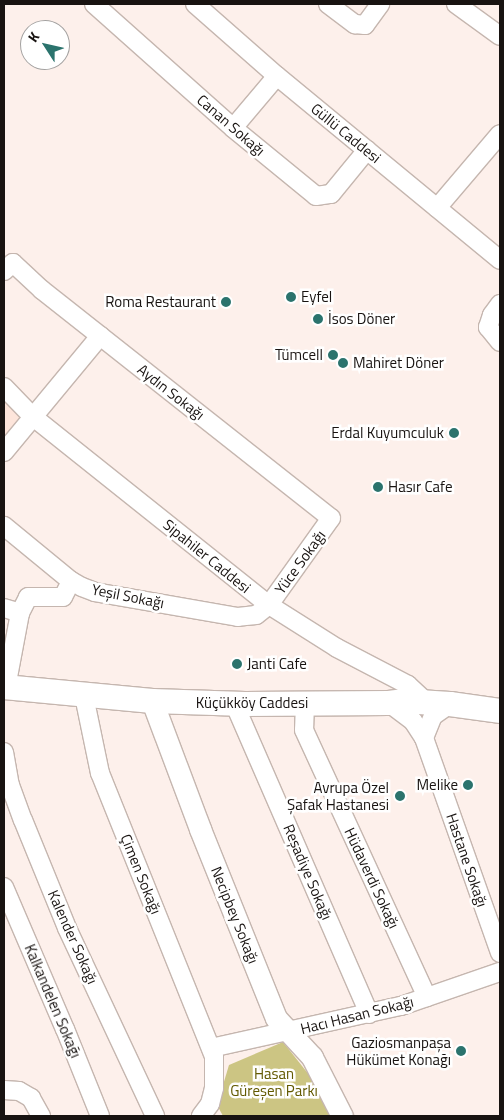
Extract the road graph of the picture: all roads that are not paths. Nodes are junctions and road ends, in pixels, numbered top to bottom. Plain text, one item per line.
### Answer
1 (94, 4) edge
2 (195, 4) edge
3 (328, 4) edge
4 (380, 4) edge
5 (456, 4) edge
6 (500, 36) edge
7 (277, 76) junction
8 (233, 128) junction
9 (500, 134) edge
10 (367, 150) junction
11 (437, 208) junction
12 (500, 260) edge
13 (8, 267) edge
14 (500, 304) edge
15 (100, 336) junction
16 (500, 342) edge
17 (4, 387) edge
18 (32, 416) junction
19 (4, 452) edge
20 (332, 518) joint
21 (4, 526) edge
22 (71, 582) junction
23 (269, 605) junction
24 (12, 610) edge
25 (5, 688) edge
26 (84, 696) junction
27 (152, 701) junction
28 (426, 702) junction
29 (305, 703) junction
30 (389, 703) junction
31 (234, 704) junction
32 (450, 704) junction
33 (500, 711) edge
34 (424, 738) junction
35 (4, 752) edge
36 (4, 887) edge
37 (500, 953) edge
38 (500, 972) edge
39 (426, 997) junction
40 (370, 1014) junction
41 (289, 1032) junction
42 (211, 1048) junction
43 (4, 1090) edge
44 (41, 1116) edge
45 (98, 1116) edge
46 (155, 1116) edge
47 (201, 1116) edge
48 (342, 1116) edge

1 - 8 street, Canan Sokağı
2 - 7 street, Güllü Caddesi
3 - 4 street
5 - 6 street
7 - 8 street
7 - 10 street, Güllü Caddesi
8 - 10 street, Canan Sokağı
9 - 11 street
10 - 11 street, Güllü Caddesi
11 - 12 street, Güllü Caddesi
13 - 15 street, Aydın Sokağı
14 - 16 street
15 - 18 street
15 - 20 street, Aydın Sokağı
17 - 18 street, Sipahiler Caddesi
18 - 19 street
18 - 23 street, Sipahiler Caddesi
20 - 23 street, Yüce Sokağı
21 - 22 street, Yeşil Sokağı
22 - 23 street, Yeşil Sokağı
22 - 24 street
23 - 28 street, Sipahiler Caddesi
24 - 25 street
25 - 26 main road, Küçükköy Caddesi
26 - 27 main road, Küçükköy Caddesi
26 - 42 street, Çimen Sokağı
27 - 31 main road, Küçükköy Caddesi
27 - 41 street, Necipbey Sokağı
28 - 30 main road, Küçükköy Caddesi
28 - 32 main road, Küçükköy Caddesi
29 - 30 main road, Küçükköy Caddesi
29 - 31 main road, Küçükköy Caddesi
29 - 39 street, Hüdaverdi Sokağı
30 - 34 street, Hastane Sokağı
31 - 40 street, Reşadiye Sokağı
32 - 33 main road, Küçükköy Caddesi
32 - 34 street
34 - 37 street, Hastane Sokağı
35 - 46 street, Kalender Sokağı
36 - 45 street, Kalkandelen Sokağı
38 - 39 street, Hacı Hasan Sokağı
39 - 40 street, Hacı Hasan Sokağı
40 - 41 street, Hacı Hasan Sokağı
41 - 42 street, Hacı Hasan Sokağı
41 - 48 street, Necipbey Sokağı
42 - 47 street, Çimen Sokağı
43 - 44 street

